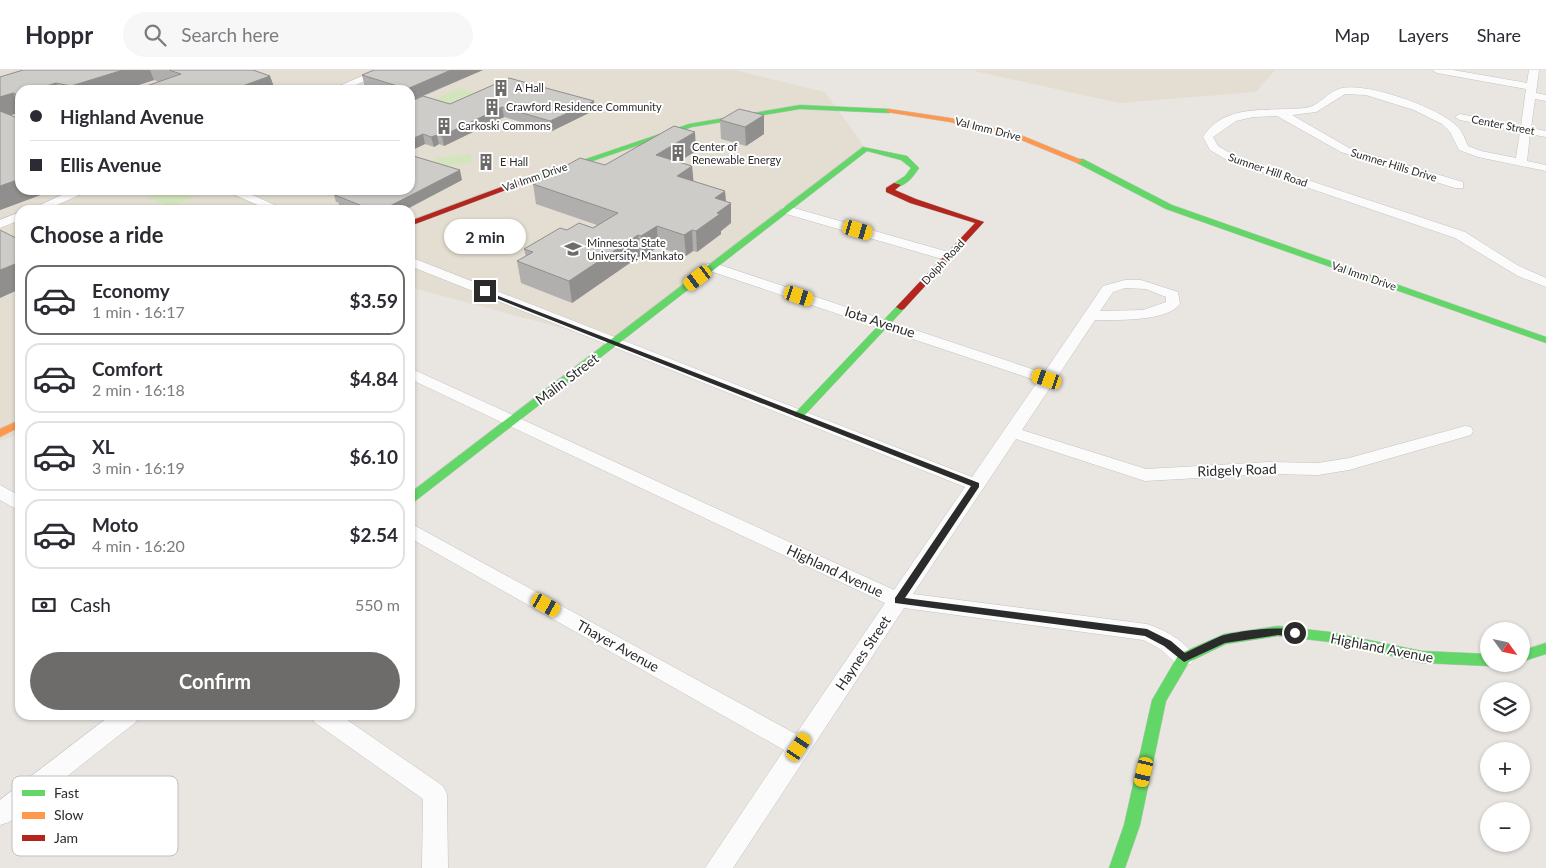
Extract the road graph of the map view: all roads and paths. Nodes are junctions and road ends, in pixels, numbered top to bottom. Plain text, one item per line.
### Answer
1 (385, 70) edge
2 (1437, 70) edge
3 (1534, 70) edge
4 (348, 85) edge
5 (1531, 91) junction
6 (1546, 98) edge
7 (1277, 112) junction
8 (1460, 117) dead end
9 (1526, 130) junction
10 (1546, 134) edge
11 (895, 156) joint
12 (1521, 163) junction
13 (1546, 168) edge
14 (1459, 185) dead end
15 (72, 195) edge
16 (242, 195) edge
17 (47, 205) edge
18 (268, 205) edge
19 (787, 210) junction
20 (15, 218) edge
21 (415, 222) edge
22 (0, 224) edge
23 (947, 256) junction
24 (415, 263) edge
25 (712, 267) junction
26 (1546, 283) edge
27 (1090, 315) junction
28 (886, 324) junction
29 (1546, 340) edge
30 (614, 342) junction
31 (415, 376) edge
32 (1047, 379) junction
33 (799, 415) junction
34 (512, 421) junction
35 (15, 426) edge
36 (1465, 431) dead end
37 (1011, 432) junction
38 (0, 434) edge
39 (976, 485) junction
40 (0, 491) edge
41 (415, 495) edge
42 (15, 502) edge
43 (415, 533) edge
44 (898, 600) junction
45 (1546, 648) edge
46 (1530, 653) edge
47 (1184, 658) junction
48 (1480, 661) edge
49 (121, 720) edge
50 (329, 720) edge
51 (799, 747) junction
52 (48, 776) edge
53 (12, 804) edge
54 (0, 813) edge
55 (435, 868) edge
56 (718, 868) edge
57 (1117, 868) edge

1 - 4 street
2 - 5 street
3 - 5 street
5 - 6 street
5 - 9 street
7 - 12 street, Sumner Hill Road
7 - 14 street, Sumner Hills Drive
7 - 26 street, Sumner Hill Road
8 - 9 street, Center Street
9 - 10 street, Center Street
9 - 12 street
11 - 19 street, Malin Street
11 - 23 street, Dolph Road
12 - 13 street, Sumner Hill Road
15 - 17 street
16 - 18 street
19 - 23 street
19 - 25 street, Malin Street
20 - 22 street
21 - 29 street, Val Imm Drive
23 - 28 street, Dolph Road
24 - 30 street
25 - 28 street, Iota Avenue
25 - 30 street, Malin Street
27 - 27 street, Haynes Street
27 - 32 street, Haynes Street
28 - 32 street, Iota Avenue
28 - 33 street, Dolph Road
30 - 33 street
30 - 34 street, Malin Street
31 - 34 street, Highland Avenue
32 - 37 street, Haynes Street
33 - 39 street
34 - 41 street, Malin Street
34 - 44 street, Highland Avenue
35 - 38 street
36 - 37 street, Ridgely Road
37 - 39 street, Haynes Street
39 - 44 street, Haynes Street
40 - 42 street
43 - 51 street, Thayer Avenue
44 - 47 street, Highland Avenue
44 - 51 street, Haynes Street
45 - 46 street
47 - 48 street, Highland Avenue
47 - 57 street
49 - 52 street
50 - 55 street
51 - 56 street, Haynes Street
53 - 54 street

